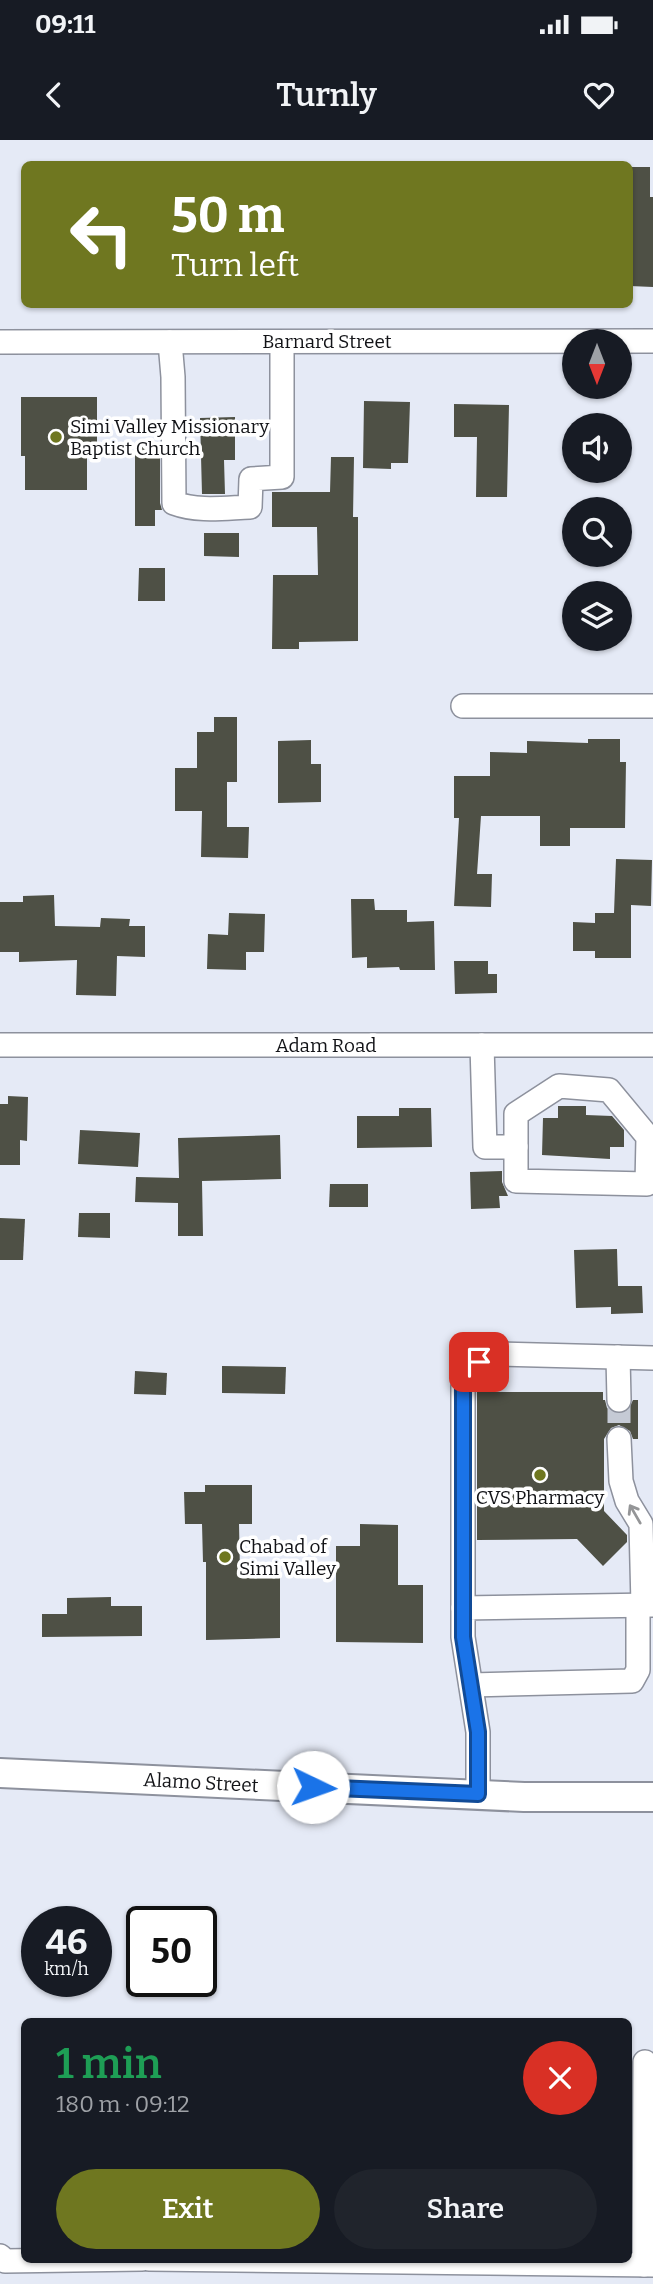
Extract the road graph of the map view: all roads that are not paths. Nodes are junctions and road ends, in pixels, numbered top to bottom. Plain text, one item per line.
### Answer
1 (653, 341) edge
2 (0, 342) edge
3 (170, 342) junction
4 (282, 342) junction
5 (463, 706) dead end
6 (653, 706) edge
7 (0, 1045) edge
8 (482, 1045) junction
9 (653, 1045) edge
10 (650, 1137) edge
11 (516, 1147) junction
12 (618, 1357) junction
13 (653, 1358) edge
14 (619, 1399) tunnel mouth
15 (619, 1439) tunnel mouth
16 (645, 1605) edge
17 (463, 1608) junction
18 (471, 1685) junction
19 (0, 1773) edge
20 (478, 1794) junction
21 (653, 1797) edge
22 (642, 2062) edge
23 (0, 2256) edge
24 (21, 2262) edge
25 (555, 2263) edge
26 (648, 2265) edge

1 - 4 street, Barnard Street
2 - 3 street, Barnard Street
3 - 4 street, Barnard Street
3 - 4 street
5 - 6 street
7 - 8 street, Adam Road
8 - 9 street, Adam Road
8 - 11 street
10 - 11 street
10 - 11 street
12 - 13 street
12 - 14 street
12 - 17 street
16 -> 15 street
16 - 17 street
16 - 18 street
17 - 18 street
18 - 20 street
19 - 20 main road, Alamo Street
20 - 21 main road, Alamo Street
22 - 26 street
23 - 24 street
25 - 26 street

